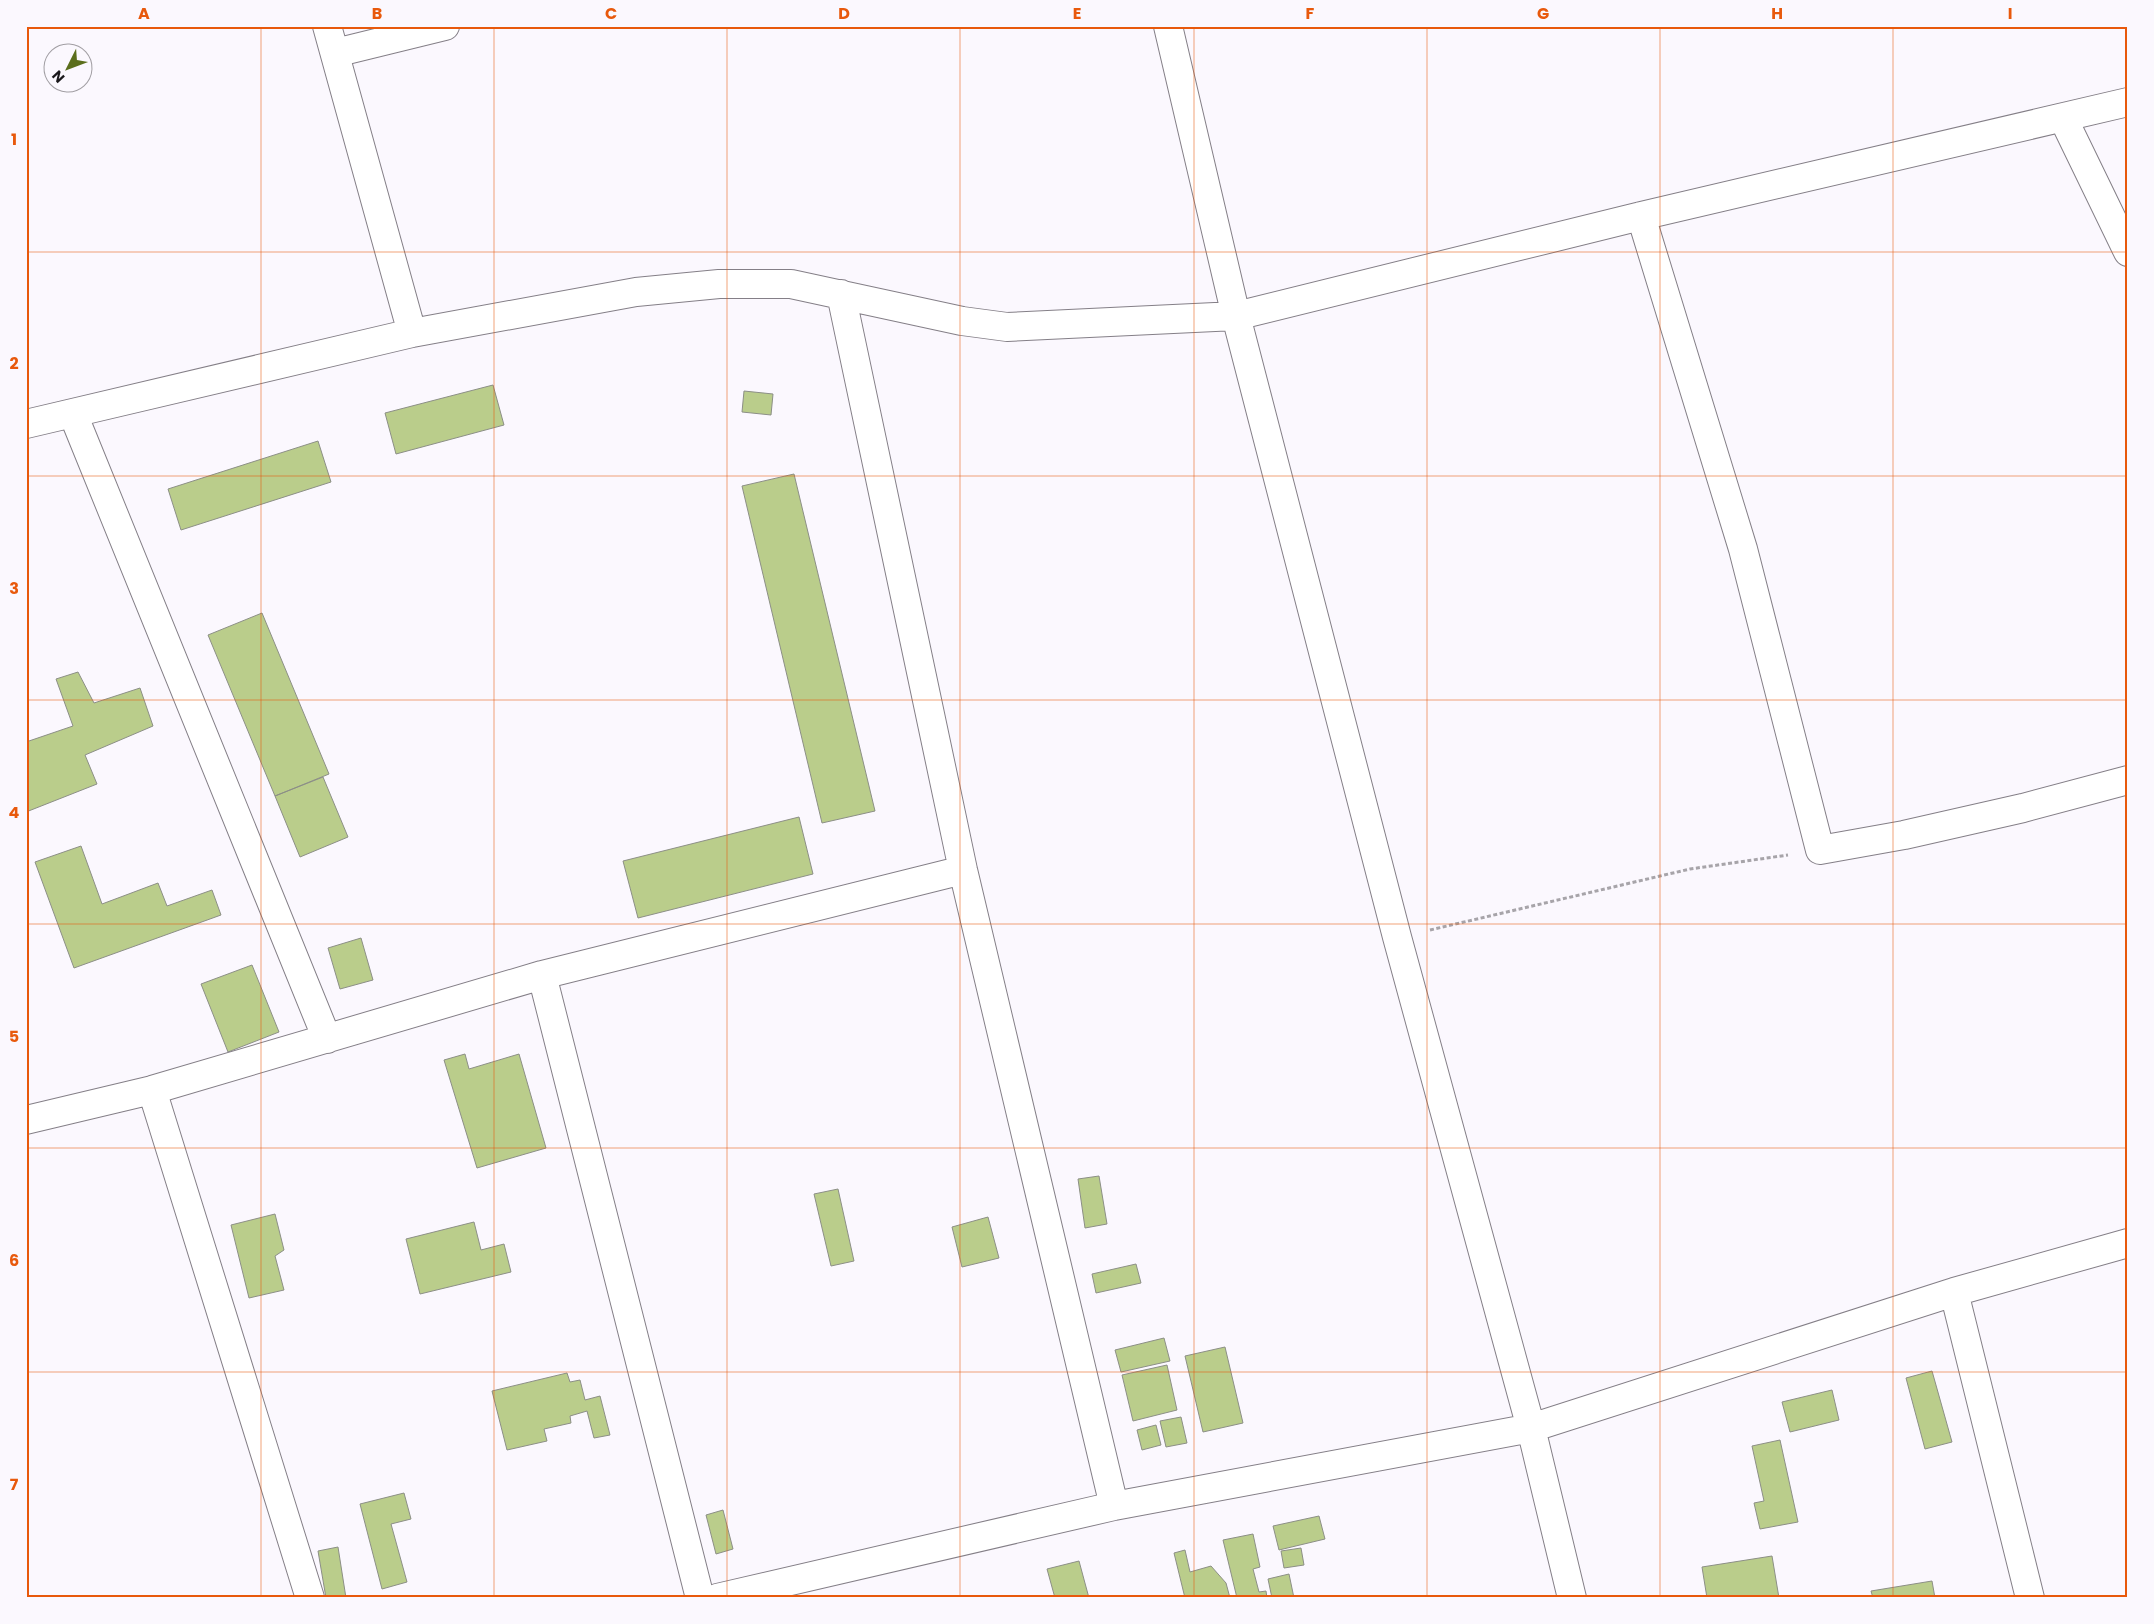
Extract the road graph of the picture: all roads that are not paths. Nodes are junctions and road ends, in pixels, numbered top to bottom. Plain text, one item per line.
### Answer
1 (328, 26) edge
2 (445, 26) edge
3 (1168, 26) edge
4 (335, 53) junction
5 (2128, 102) edge
6 (2063, 118) junction
7 (1641, 216) junction
8 (2128, 252) edge
9 (840, 294) junction
10 (1236, 316) junction
11 (412, 334) junction
12 (73, 414) junction
13 (26, 424) edge
14 (2128, 780) edge
15 (963, 870) junction
16 (542, 975) junction
17 (327, 1039) junction
18 (152, 1090) junction
19 (26, 1120) edge
20 (2128, 1243) edge
21 (1954, 1292) junction
22 (1532, 1428) junction
23 (1114, 1506) junction
24 (310, 1598) edge
25 (700, 1598) edge
26 (717, 1598) edge
27 (1572, 1598) edge
28 (2030, 1598) edge

1 - 4 street
2 - 4 street
3 - 10 street
4 - 11 street
5 - 6 street
6 - 7 street
6 - 8 street
7 - 10 street
7 - 14 street
9 - 10 street
9 - 11 street
9 - 15 street
10 - 22 street
11 - 12 street
12 - 13 street
12 - 17 street
15 - 16 street
15 - 23 street
16 - 17 street
16 - 25 street
17 - 18 street
18 - 19 street
18 - 24 street
20 - 21 street
21 - 22 street
21 - 28 street
22 - 23 street
22 - 27 street
23 - 26 street

